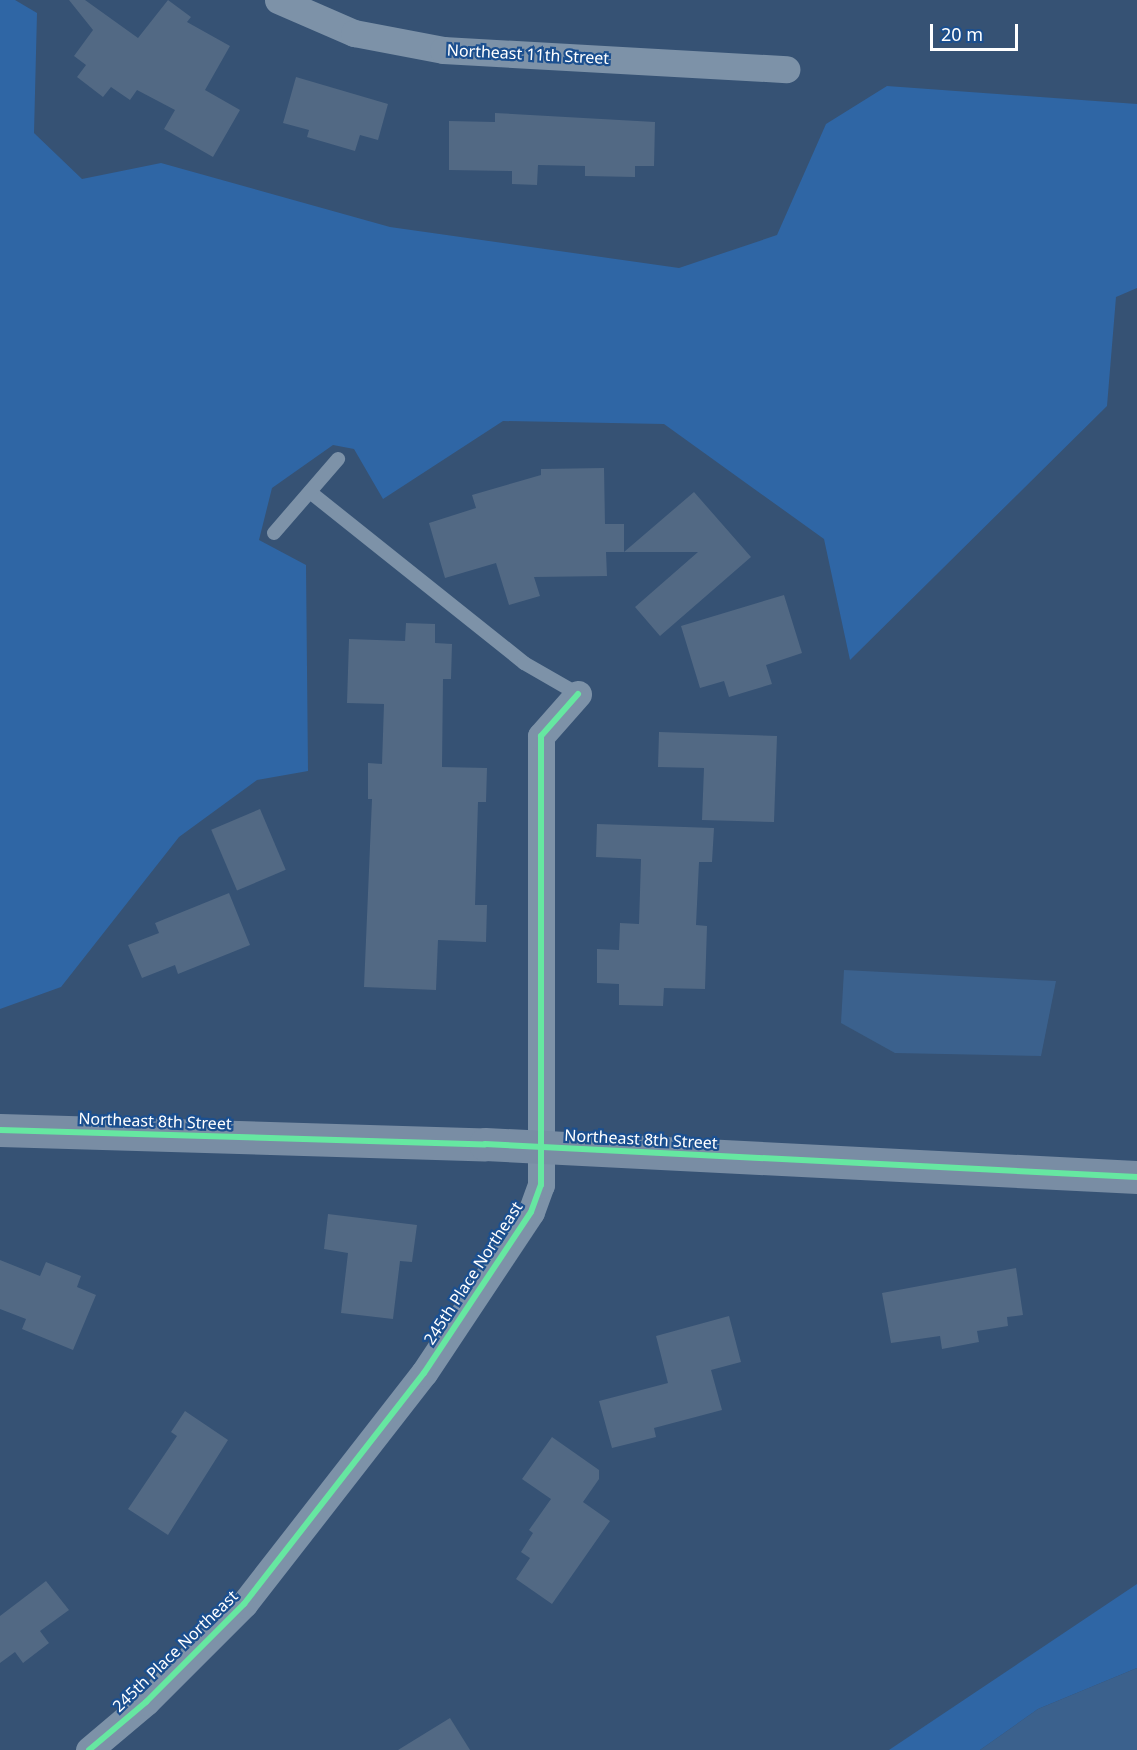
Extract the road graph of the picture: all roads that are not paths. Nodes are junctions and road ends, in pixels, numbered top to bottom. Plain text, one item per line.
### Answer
1 (278, 0) edge
2 (786, 69) dead end
3 (338, 459) dead end
4 (310, 492) junction
5 (274, 534) dead end
6 (578, 694) joint
7 (0, 1130) edge
8 (75, 1132) junction
9 (541, 1147) junction
10 (0, 1148) edge
11 (1137, 1177) edge
12 (89, 1750) edge

1 - 2 street, Northeast 11th Street
3 - 4 lane
4 - 5 lane
4 - 6 lane
6 - 9 street, 245th Place Northeast
7 - 8 street, Northeast 8th Street
8 - 9 street, Northeast 8th Street
8 - 10 street, Northeast 8th Street
9 - 11 street, Northeast 8th Street
9 - 12 street, 245th Place Northeast

